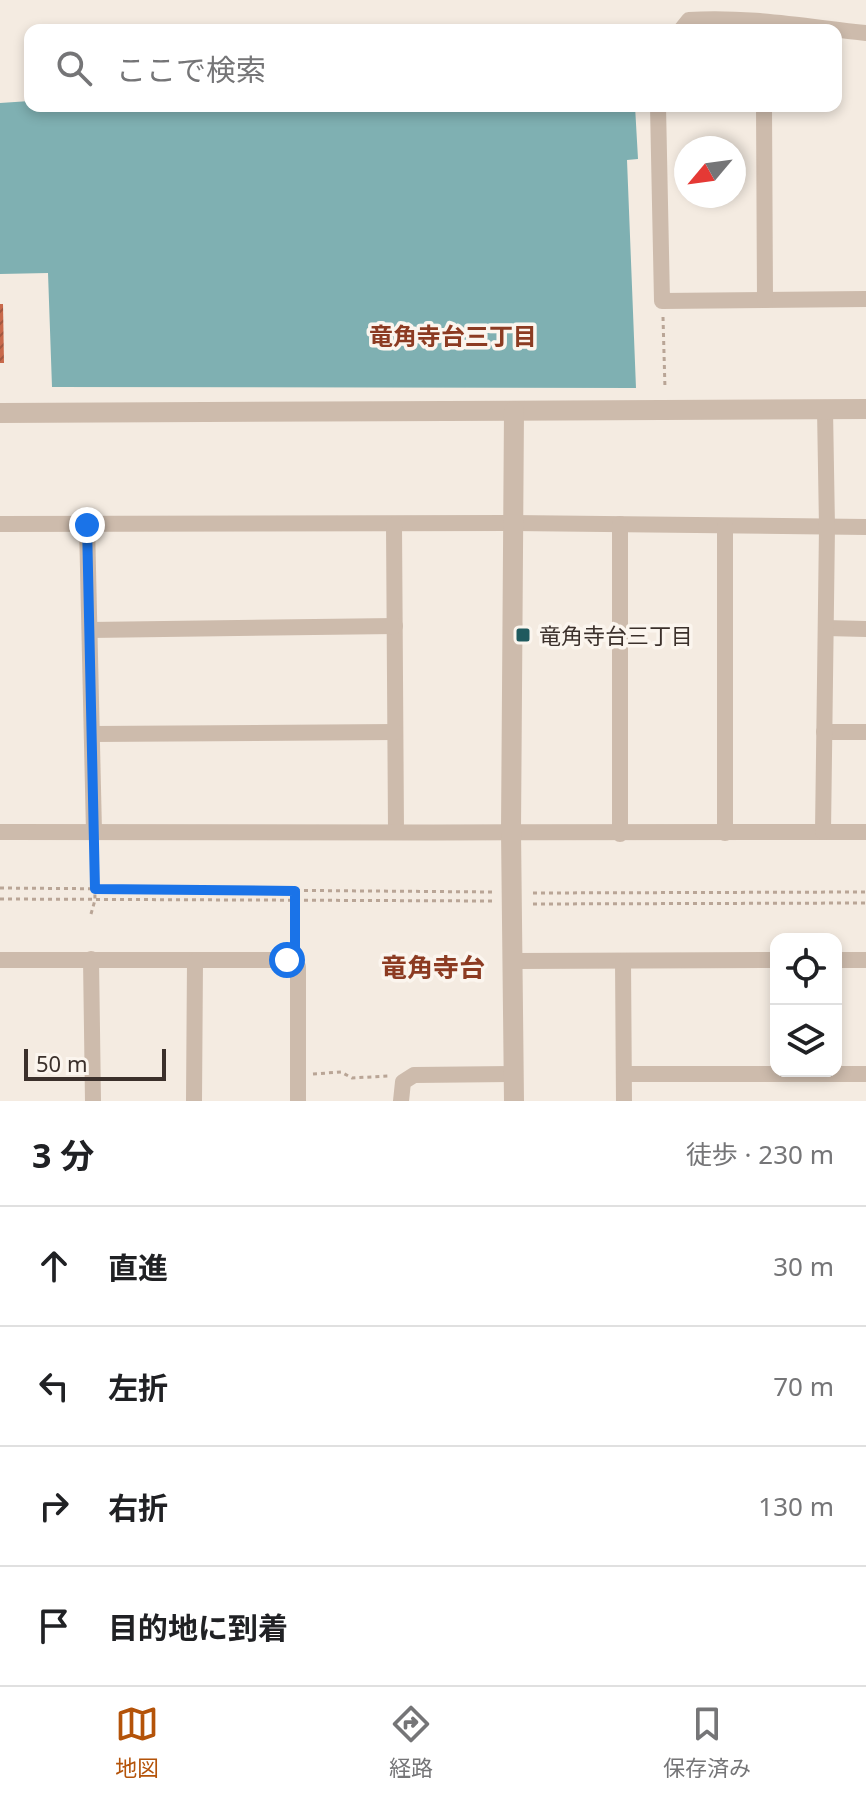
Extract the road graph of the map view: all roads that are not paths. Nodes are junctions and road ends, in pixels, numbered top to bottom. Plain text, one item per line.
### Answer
1 (686, 24) edge
2 (739, 24) edge
3 (842, 31) edge
4 (866, 33) edge
5 (658, 112) edge
6 (764, 112) edge
7 (866, 299) edge
8 (765, 300) junction
9 (825, 409) junction
10 (866, 409) edge
11 (514, 411) junction
12 (0, 413) edge
13 (513, 523) junction
14 (0, 524) edge
15 (620, 524) junction
16 (87, 525) junction
17 (394, 525) junction
18 (725, 526) junction
19 (827, 527) junction
20 (866, 527) edge
21 (395, 626) junction
22 (826, 628) junction
23 (866, 629) edge
24 (90, 630) junction
25 (395, 732) junction
26 (824, 732) junction
27 (866, 732) edge
28 (93, 734) junction
29 (396, 830) junction
30 (511, 831) junction
31 (0, 832) edge
32 (94, 832) junction
33 (823, 832) junction
34 (866, 832) edge
35 (725, 833) junction
36 (620, 834) junction
37 (91, 959) junction
38 (0, 960) edge
39 (770, 960) edge
40 (842, 960) edge
41 (866, 960) edge
42 (195, 961) junction
43 (514, 961) junction
44 (623, 961) junction
45 (514, 1074) junction
46 (624, 1074) junction
47 (866, 1074) edge
48 (93, 1101) edge
49 (194, 1101) edge
50 (298, 1101) edge
51 (401, 1101) edge
52 (514, 1101) edge
53 (624, 1101) edge

1 - 2 street
3 - 4 street
5 - 8 street
6 - 8 street
7 - 8 street
9 - 10 street
9 - 11 street
9 - 19 street
11 - 12 street
11 - 13 street
13 - 15 street
13 - 17 street
13 - 30 street
14 - 16 street
15 - 18 street
15 - 36 street
16 - 17 street
16 - 24 street
17 - 21 street
18 - 19 street
18 - 35 street
19 - 20 street
19 - 22 street
21 - 24 street
21 - 25 street
22 - 23 street
22 - 26 street
24 - 28 street
25 - 28 street
25 - 29 street
26 - 27 street
26 - 33 street
28 - 32 street
29 - 30 street
29 - 32 street
30 - 36 street
30 - 43 street
31 - 32 street
33 - 34 street
33 - 35 street
35 - 36 street
37 - 38 street
37 - 42 street
37 - 48 street
39 - 44 street
40 - 41 street
42 - 49 street
42 - 50 street
43 - 44 street
43 - 45 street
44 - 46 street
45 - 51 street
45 - 52 street
46 - 47 street
46 - 53 street

